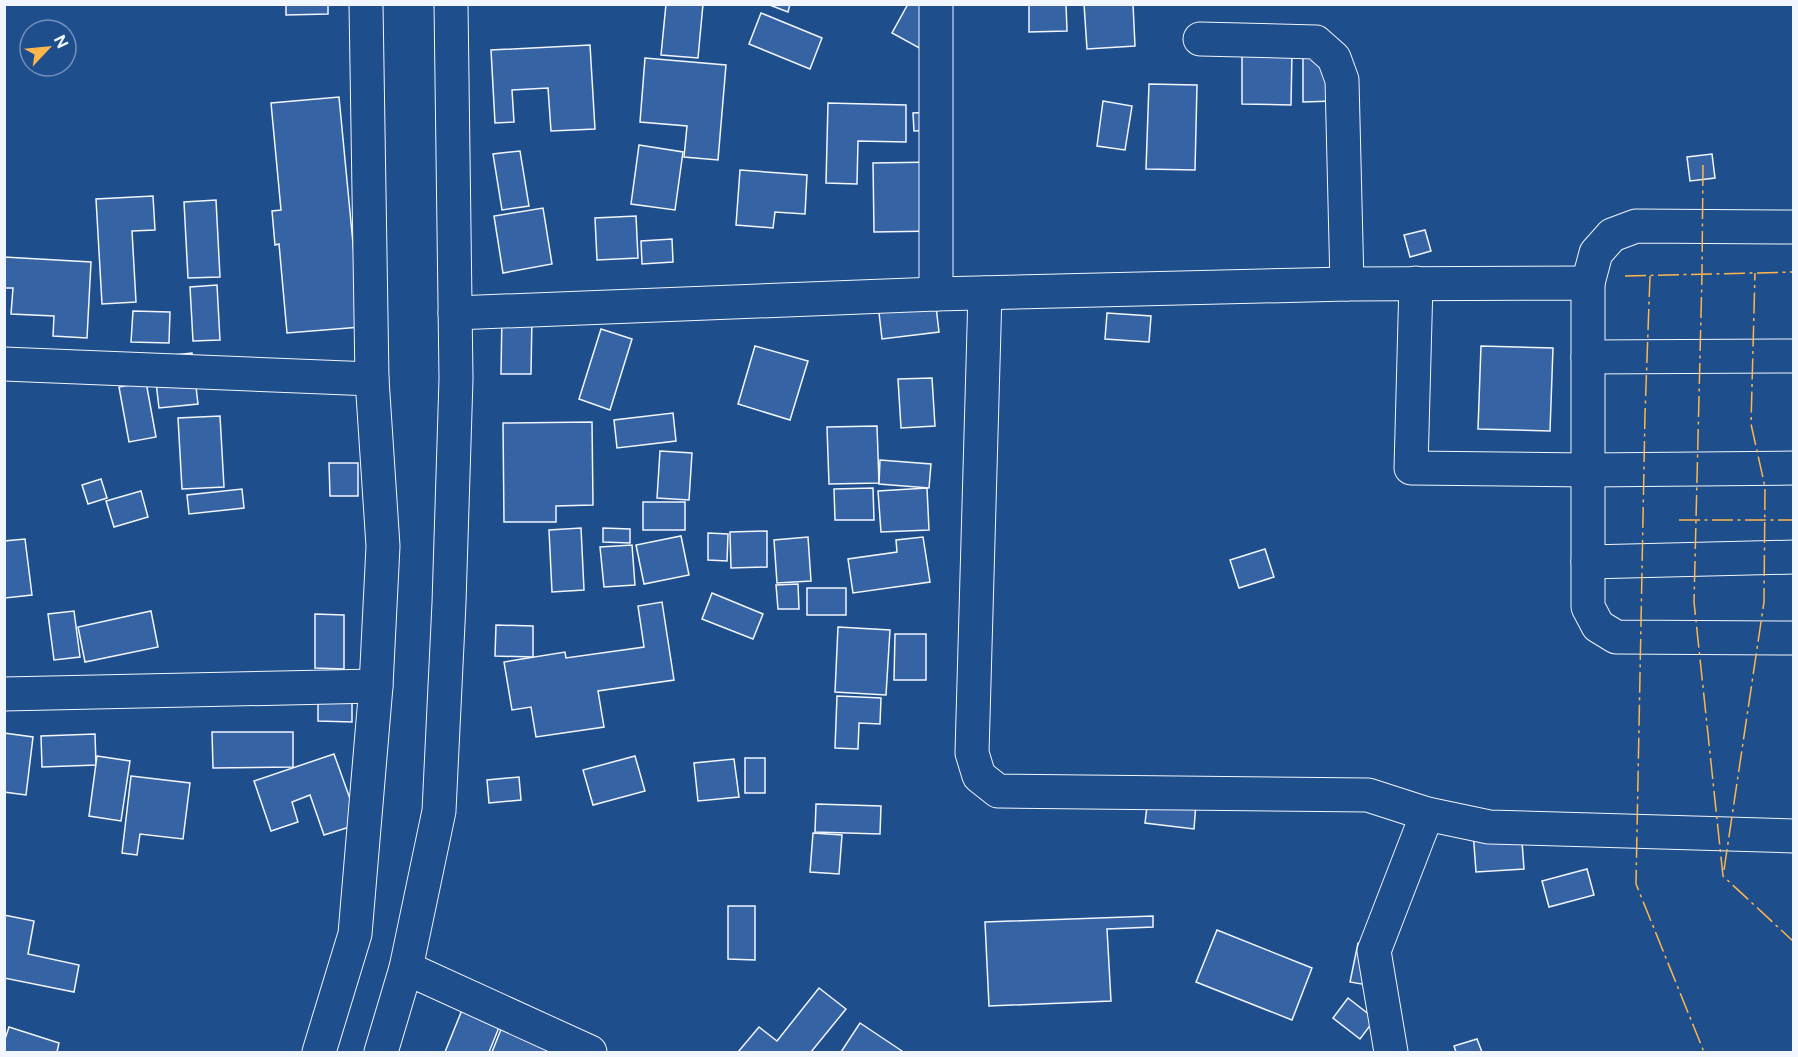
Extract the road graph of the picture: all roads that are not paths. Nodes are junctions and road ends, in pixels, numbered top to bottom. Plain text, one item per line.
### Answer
1 (366, 4) edge
2 (451, 4) edge
3 (936, 4) edge
4 (1200, 39) dead end
5 (1794, 227) edge
6 (1588, 283) junction
7 (1347, 284) junction
8 (1416, 284) junction
9 (985, 293) junction
10 (936, 294) junction
11 (455, 313) junction
12 (1794, 356) edge
13 (1588, 357) junction
14 (4, 364) edge
15 (372, 380) junction
16 (1794, 468) edge
17 (1588, 470) junction
18 (1794, 557) edge
19 (1588, 562) junction
20 (1794, 638) edge
21 (376, 686) junction
22 (4, 694) edge
23 (1427, 814) junction
24 (1794, 836) edge
25 (406, 968) junction
26 (319, 1053) edge
27 (381, 1053) edge
28 (590, 1053) edge
29 (1391, 1053) edge

1 - 15 main road
2 - 11 main road
3 - 10 main road
4 - 7 main road
5 - 6 main road
6 - 8 main road
6 - 13 main road
7 - 8 main road
7 - 9 main road
8 - 17 main road
9 - 10 main road
9 - 23 main road
10 - 11 main road
11 - 25 main road
12 - 13 main road
13 - 17 main road
14 - 15 main road
15 - 21 main road
16 - 17 main road
17 - 19 main road
18 - 19 main road
19 - 20 main road
21 - 22 main road
21 - 26 main road
23 - 24 main road
23 - 29 main road
25 - 27 main road
25 - 28 main road

